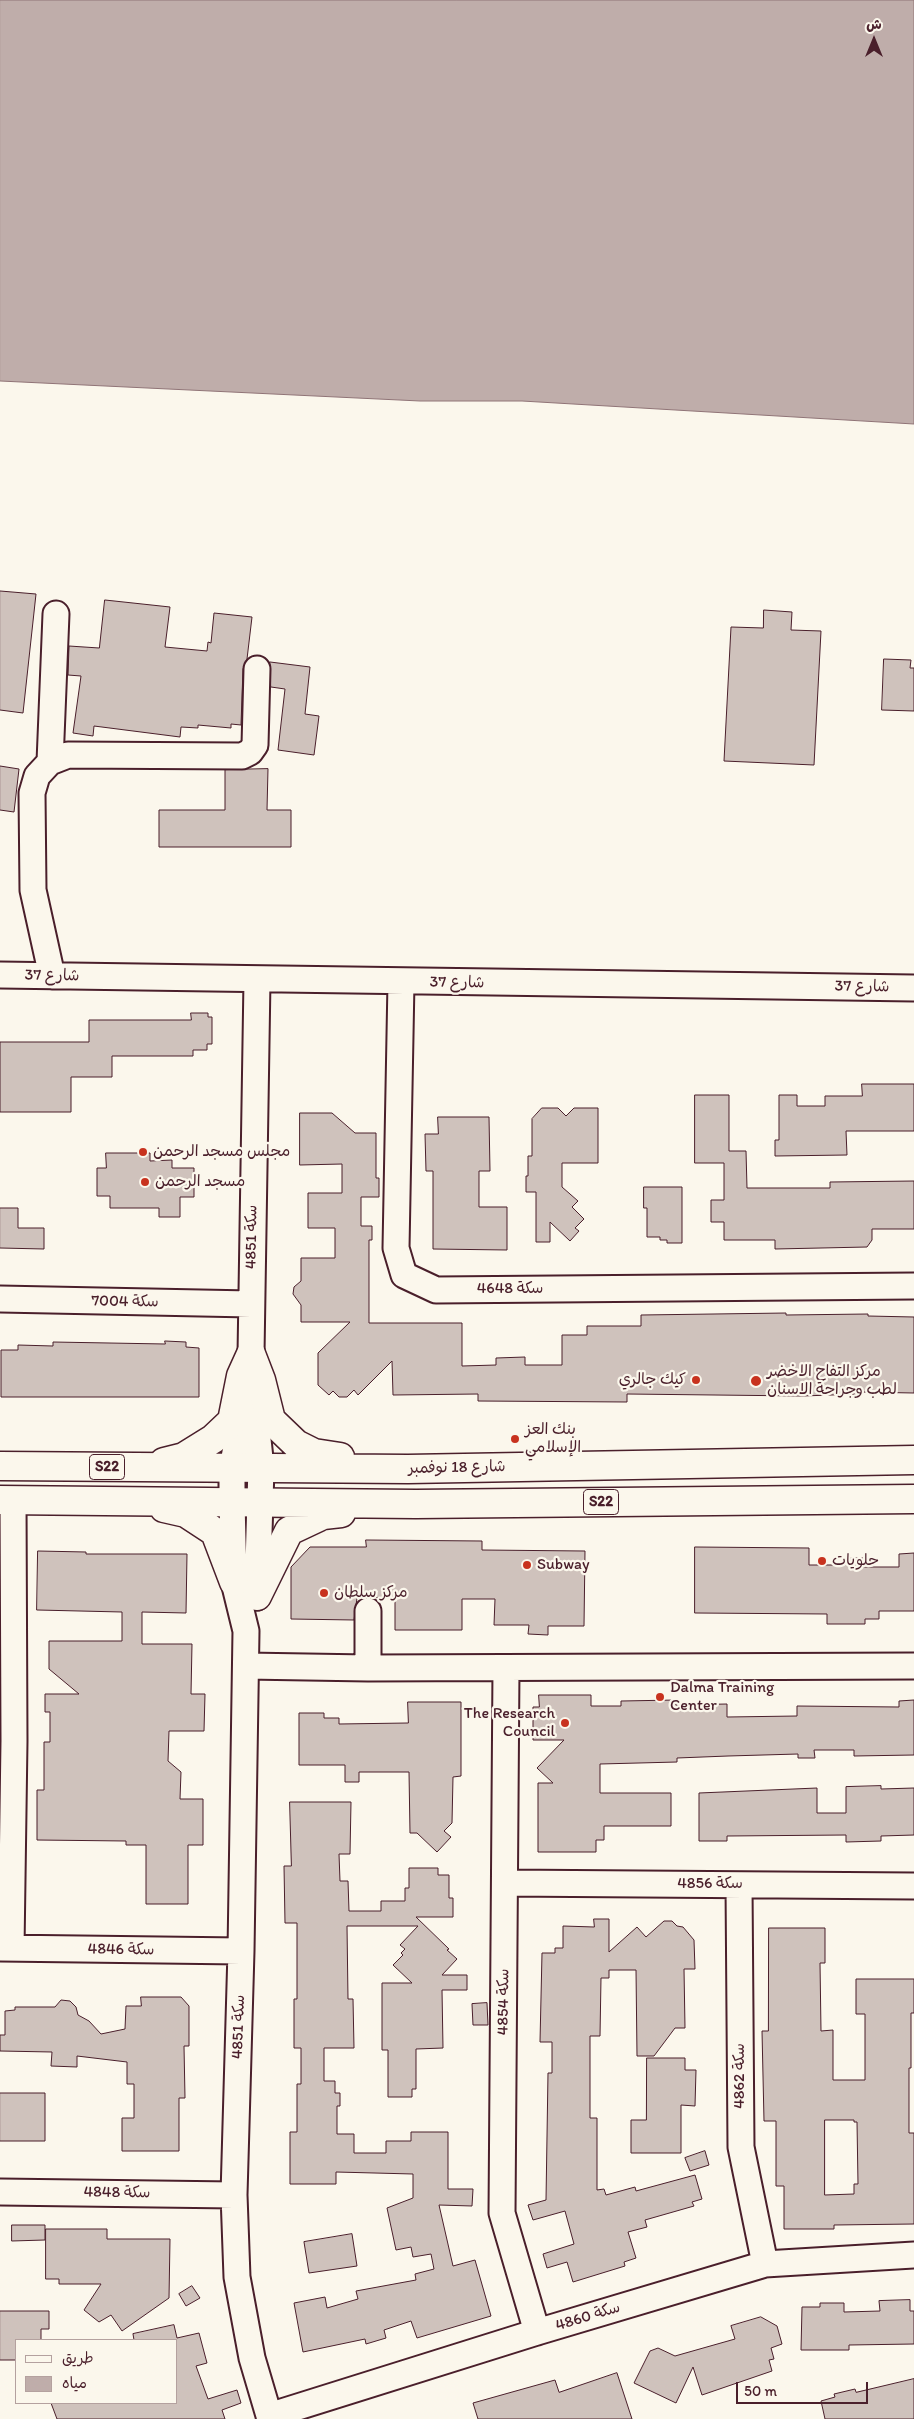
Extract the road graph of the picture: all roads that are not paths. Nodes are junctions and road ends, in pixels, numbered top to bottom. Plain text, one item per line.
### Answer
1 (56, 614) dead end
2 (257, 670) dead end
3 (50, 762) junction
4 (0, 975) edge
5 (52, 976) junction
6 (257, 980) junction
7 (401, 982) junction
8 (914, 988) edge
9 (914, 1286) edge
10 (0, 1300) edge
11 (251, 1304) junction
12 (250, 1364) junction
13 (914, 1460) edge
14 (0, 1466) edge
15 (137, 1467) junction
16 (232, 1468) junction
17 (261, 1468) junction
18 (408, 1469) junction
19 (914, 1499) edge
20 (6, 1500) edge
21 (95, 1501) junction
22 (232, 1502) junction
23 (260, 1502) junction
24 (416, 1504) junction
25 (234, 1582) junction
26 (257, 1596) junction
27 (368, 1611) dead end
28 (246, 1631) junction
29 (246, 1666) junction
30 (914, 1666) edge
31 (368, 1668) junction
32 (506, 1668) junction
33 (7, 1741) edge
34 (505, 1883) junction
35 (739, 1885) junction
36 (914, 1886) edge
37 (5, 1948) edge
38 (241, 1951) junction
39 (0, 2192) edge
40 (234, 2195) junction
41 (914, 2255) edge
42 (765, 2264) junction
43 (536, 2332) junction
44 (270, 2417) edge

1 - 3 street
2 - 3 street
3 - 5 street
4 - 5 street, شارع 37
5 - 6 street, شارع 37
6 - 7 street, شارع 37
6 - 11 street, سكة 4851
7 - 8 street, شارع 37
7 - 9 street, سكة 4648
10 - 11 street, سكة 7004
11 - 12 street, سكة 4851
12 - 15 main road
12 - 16 street, سكة 4851
12 - 17 street, سكة 4851
12 - 18 main road
13 - 18 main road, شارع 18 نوفمبر / S22
14 - 15 main road, شارع 18 نوفمبر / S22
15 - 16 main road, شارع 18 نوفمبر / S22
16 - 17 main road, شارع 18 نوفمبر / S22
16 - 22 street, سكة 4851
17 - 18 main road, شارع 18 نوفمبر / S22
17 - 23 street, سكة 4851
19 - 24 main road, S22
20 - 21 main road, S22
20 - 33 street
21 - 22 main road, S22
21 - 25 main road
22 - 23 main road, S22
22 - 25 street, سكة 4851
23 - 24 main road, S22
23 - 26 street, سكة 4851
24 - 26 main road
25 - 28 street, سكة 4851
26 - 28 street, سكة 4851
27 - 31 street
28 - 29 street, سكة 4851
29 - 31 street
29 - 38 street, سكة 4851
30 - 32 street
31 - 32 street
32 - 34 street, سكة 4854
33 - 37 street
34 - 35 street, سكة 4856
34 - 43 street, سكة 4854
35 - 36 street, سكة 4856
35 - 42 street, سكة 4862
37 - 38 street, سكة 4846
38 - 40 street, سكة 4851
39 - 40 street, سكة 4848
40 - 44 street, سكة 4851
41 - 42 street, سكة 4860
42 - 43 street, سكة 4860
43 - 44 street, سكة 4860

